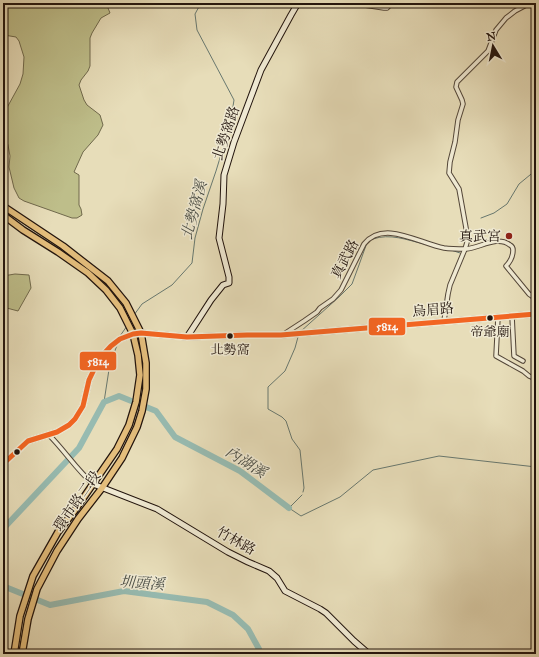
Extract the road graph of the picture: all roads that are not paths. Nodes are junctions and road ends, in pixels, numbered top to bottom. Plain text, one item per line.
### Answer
1 (298, 3) edge
2 (351, 3) edge
3 (392, 3) edge
4 (530, 3) edge
5 (3, 206) edge
6 (3, 215) edge
7 (465, 249) junction
8 (536, 299) edge
9 (536, 314) edge
10 (512, 316) junction
11 (498, 317) junction
12 (444, 322) junction
13 (141, 333) junction
14 (133, 334) junction
15 (281, 336) junction
16 (187, 337) junction
17 (523, 361) dead end
18 (536, 379) edge
19 (49, 435) junction
20 (3, 464) edge
21 (93, 484) junction
22 (102, 488) junction
23 (14, 654) edge
24 (22, 654) edge
25 (369, 654) edge

1 - 16 street, 北勢窩路
2 - 3 street
4 - 7 street
5 - 13 main road
6 - 14 main road
7 - 8 street, 真武路
7 - 12 street
7 - 15 street, 真武路
9 - 10 street, 烏眉路
10 - 11 street, 烏眉路
10 - 17 street
11 - 12 street, 烏眉路
11 - 18 street
12 - 15 street, 烏眉路
13 - 14 street, 烏眉路
13 - 16 street, 烏眉路
13 - 22 main road, 環市路二段
14 - 19 street, 烏眉路
14 - 21 main road, 環市路二段
15 - 16 street, 烏眉路
19 - 20 street, 烏眉路
19 - 21 street, 竹林路
21 - 22 street, 竹林路
21 - 23 main road, 環市路二段
22 - 24 main road, 環市路二段
22 - 25 street, 竹林路

